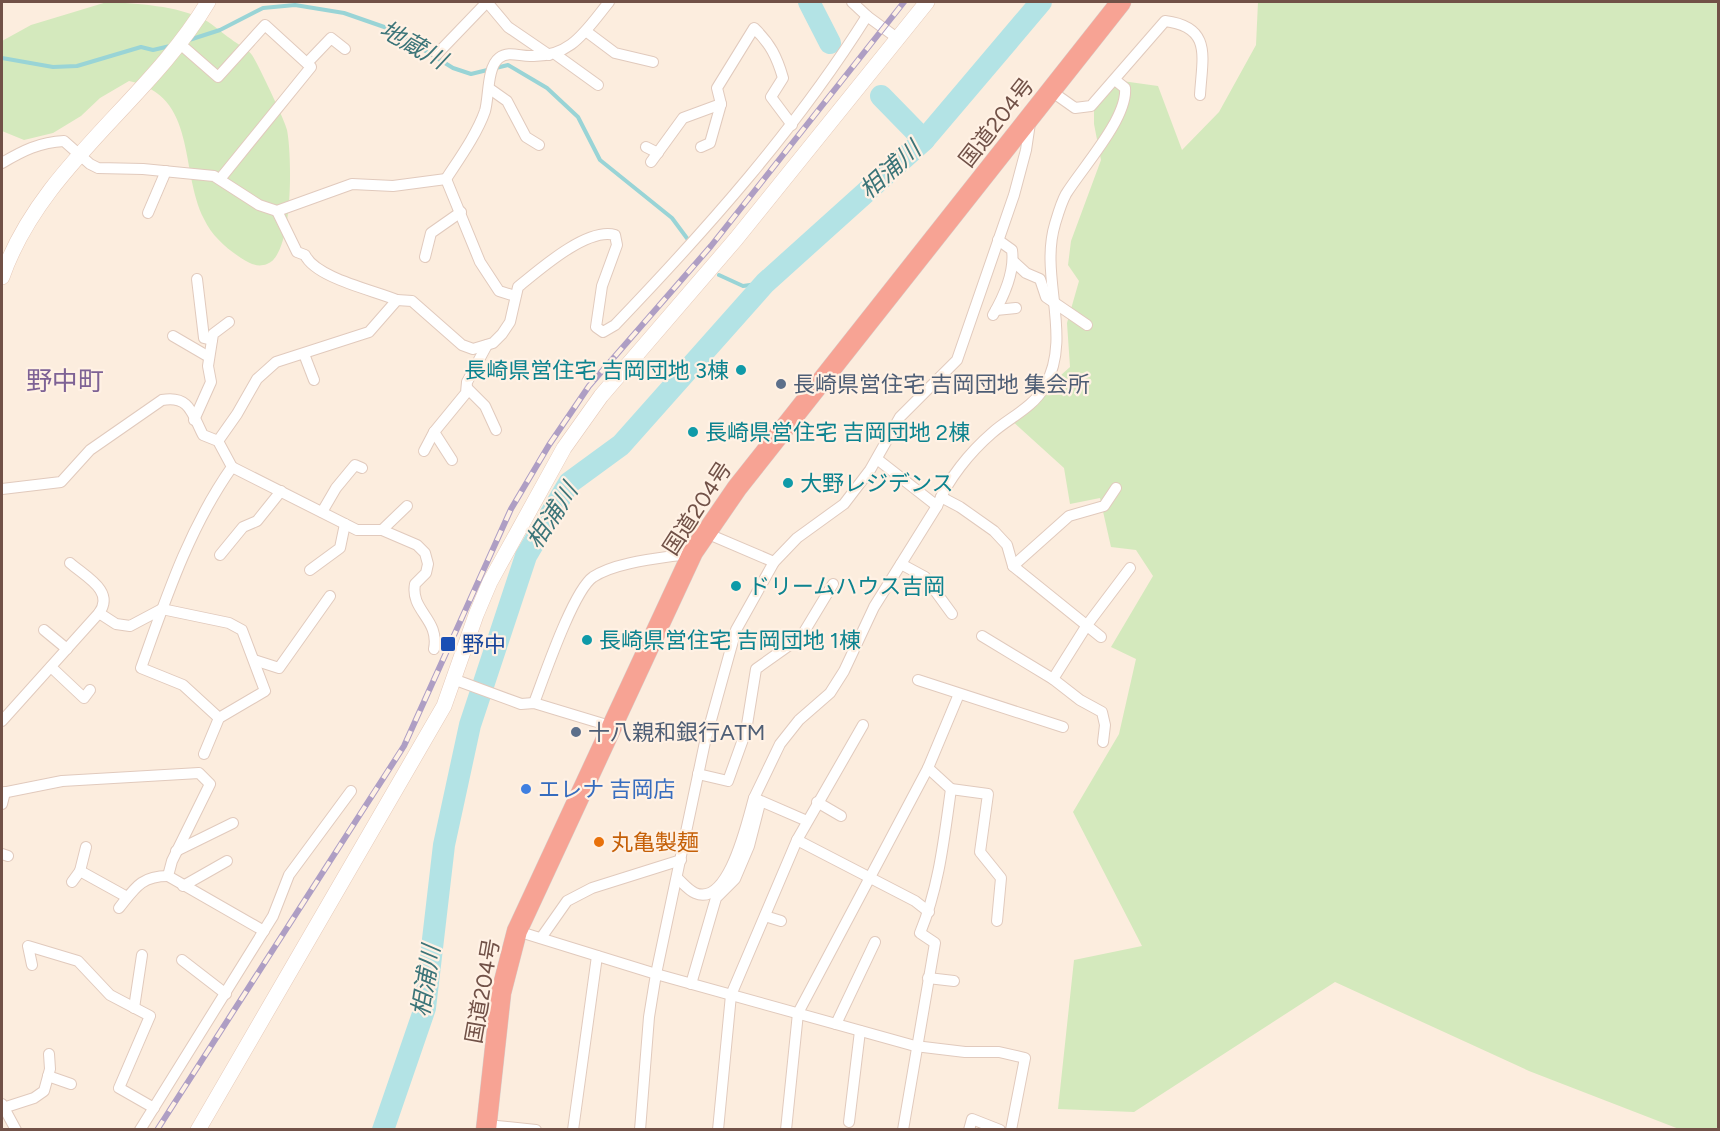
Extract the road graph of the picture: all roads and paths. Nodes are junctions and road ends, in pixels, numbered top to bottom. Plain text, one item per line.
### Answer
1 (208, 2) edge
2 (487, 2) edge
3 (609, 2) edge
4 (852, 2) edge
5 (867, 2) edge
6 (927, 2) edge
7 (1121, 2) edge
8 (867, 16) junction
9 (587, 32) junction
10 (897, 38) junction
11 (179, 43) junction
12 (345, 49) dead end
13 (437, 54) dead end
14 (552, 54) junction
15 (653, 62) dead end
16 (307, 63) junction
17 (1115, 80) junction
18 (598, 85) dead end
19 (490, 89) junction
20 (292, 90) junction
21 (1051, 90) junction
22 (1200, 95) dead end
23 (301, 98) dead end
24 (721, 104) junction
25 (1031, 117) junction
26 (792, 125) junction
27 (539, 145) dead end
28 (646, 147) dead end
29 (701, 147) dead end
30 (80, 154) junction
31 (2, 163) edge
32 (166, 171) junction
33 (220, 179) junction
34 (446, 179) junction
35 (277, 211) junction
36 (461, 212) junction
37 (148, 213) dead end
38 (998, 240) junction
39 (425, 257) dead end
40 (1014, 262) junction
41 (2, 278) edge
42 (197, 279) dead end
43 (515, 296) junction
44 (397, 300) junction
45 (1053, 302) junction
46 (1016, 308) dead end
47 (229, 322) dead end
48 (1087, 325) dead end
49 (173, 336) dead end
50 (212, 340) junction
51 (488, 345) junction
52 (304, 354) junction
53 (209, 357) junction
54 (314, 380) dead end
55 (467, 388) junction
56 (194, 420) junction
57 (496, 430) dead end
58 (434, 432) junction
59 (218, 441) junction
60 (424, 451) dead end
61 (877, 459) junction
62 (452, 460) dead end
63 (232, 467) junction
64 (362, 468) dead end
65 (1116, 488) dead end
66 (2, 489) edge
67 (281, 491) junction
68 (939, 501) junction
69 (407, 506) dead end
70 (322, 512) junction
71 (345, 524) junction
72 (382, 530) junction
73 (706, 533) junction
74 (693, 552) junction
75 (220, 555) dead end
76 (774, 562) junction
77 (70, 563) dead end
78 (901, 564) junction
79 (1013, 566) junction
80 (1130, 568) dead end
81 (310, 570) dead end
82 (833, 585) dead end
83 (330, 596) dead end
84 (162, 609) junction
85 (99, 614) junction
86 (952, 614) dead end
87 (1087, 625) junction
88 (44, 630) dead end
89 (982, 636) dead end
90 (1101, 637) dead end
91 (67, 649) junction
92 (434, 649) dead end
93 (254, 660) junction
94 (51, 667) junction
95 (453, 679) junction
96 (1053, 679) junction
97 (918, 680) dead end
98 (90, 690) dead end
99 (959, 694) junction
100 (534, 703) junction
101 (219, 718) junction
102 (2, 721) edge
103 (863, 725) dead end
104 (610, 726) junction
105 (1063, 728) dead end
106 (1103, 742) dead end
107 (204, 754) dead end
108 (928, 768) junction
109 (698, 774) junction
110 (951, 789) junction
111 (351, 791) dead end
112 (3, 793) edge
113 (817, 802) junction
114 (756, 803) junction
115 (2, 804) edge
116 (841, 816) dead end
117 (807, 821) junction
118 (233, 823) dead end
119 (797, 840) junction
120 (86, 847) dead end
121 (176, 851) junction
122 (681, 860) junction
123 (227, 861) dead end
124 (80, 871) junction
125 (168, 876) junction
126 (677, 878) junction
127 (868, 878) junction
128 (72, 882) dead end
129 (183, 886) junction
130 (127, 897) junction
131 (119, 908) dead end
132 (929, 912) junction
133 (765, 916) junction
134 (782, 921) dead end
135 (997, 921) dead end
136 (264, 931) junction
137 (517, 931) junction
138 (541, 938) junction
139 (875, 942) dead end
140 (142, 954) dead end
141 (597, 956) junction
142 (182, 960) dead end
143 (32, 965) dead end
144 (656, 974) junction
145 (928, 978) junction
146 (954, 981) dead end
147 (691, 984) junction
148 (226, 994) junction
149 (731, 995) junction
150 (134, 1008) junction
151 (798, 1013) junction
152 (836, 1024) junction
153 (860, 1031) junction
154 (915, 1046) junction
155 (49, 1053) dead end
156 (48, 1076) junction
157 (71, 1083) dead end
158 (2, 1106) edge
159 (154, 1108) junction
160 (849, 1122) dead end
161 (486, 1127) edge
162 (16, 1130) edge
163 (140, 1130) edge
164 (198, 1130) edge
165 (536, 1130) edge
166 (573, 1130) edge
167 (640, 1130) edge
168 (718, 1130) edge
169 (786, 1130) edge
170 (903, 1130) edge
171 (969, 1130) edge
172 (1000, 1130) edge
173 (1011, 1130) edge

1 - 11 street
2 - 13 street
2 - 14 street
3 - 9 street
4 - 8 street
5 - 8 street
6 - 10 street
7 - 21 highway, 国道204号
8 - 10 street
8 - 26 street
9 - 14 street
9 - 15 street
10 - 95 street
11 - 16 street
11 - 30 street
12 - 16 street
14 - 18 street
14 - 19 street
16 - 20 street
17 - 21 street
17 - 22 street
17 - 45 street
19 - 27 street
19 - 34 street
20 - 23 street
20 - 33 street
21 - 25 highway, 国道204号
24 - 26 street
24 - 28 street
24 - 29 street
25 - 38 street
25 - 73 highway, 国道204号
26 - 43 street
30 - 31 street
30 - 32 street
30 - 41 street
32 - 33 street
32 - 37 street
33 - 35 street
34 - 35 street
34 - 36 street
35 - 44 street
36 - 39 street
36 - 43 street
38 - 40 street
38 - 61 street
40 - 45 street
40 - 46 street
42 - 50 street
43 - 51 street
44 - 51 street
44 - 52 street
45 - 48 street
45 - 68 street
47 - 50 street
49 - 53 street
50 - 53 street
51 - 55 street
52 - 54 street
52 - 59 street
53 - 56 street
55 - 57 street
55 - 58 street
56 - 59 street
56 - 66 street
58 - 60 street
58 - 62 street
59 - 63 street
61 - 68 street
61 - 76 street
63 - 67 street
63 - 84 street
64 - 70 street
65 - 79 street
67 - 70 street
67 - 75 street
68 - 78 street
68 - 79 street
69 - 72 street
70 - 71 street
71 - 72 street
71 - 81 street
72 - 92 street
73 - 74 highway, 国道204号
73 - 76 street
74 - 100 street
74 - 104 highway, 国道204号
76 - 109 street
77 - 85 street
78 - 86 street
78 - 114 street
79 - 87 street
80 - 87 street
82 - 109 street
83 - 93 street
84 - 85 street
84 - 93 street
84 - 101 street
85 - 91 street
87 - 90 street
87 - 96 street
88 - 91 street
89 - 96 street
91 - 94 street
93 - 101 street
94 - 98 street
94 - 102 street
95 - 100 street
95 - 164 street
96 - 106 street
97 - 99 street
99 - 105 street
99 - 108 street
100 - 104 street
101 - 107 street
103 - 113 street
104 - 137 highway, 国道204号
108 - 110 street
108 - 127 street
109 - 122 street
110 - 132 street
110 - 135 street
111 - 136 street
112 - 115 street
112 - 121 street
113 - 116 street
113 - 117 street
114 - 117 street
114 - 126 street
114 - 147 street
117 - 119 street
118 - 121 street
119 - 127 street
119 - 133 street
120 - 124 street
121 - 125 street
122 - 126 street
122 - 138 street
123 - 129 street
124 - 128 street
124 - 130 street
125 - 129 street
125 - 130 street
126 - 144 street
127 - 132 street
127 - 151 street
129 - 136 street
130 - 131 street
132 - 145 street
133 - 134 street
133 - 149 street
136 - 148 street
137 - 138 street
137 - 161 highway, 国道204号
138 - 141 street
139 - 152 street
140 - 150 street
141 - 144 street
141 - 166 street
142 - 148 street
143 - 150 street
144 - 147 street
144 - 167 street
145 - 146 street
145 - 154 street
147 - 149 street
148 - 159 street
149 - 151 street
149 - 168 street
150 - 159 street
151 - 152 street
151 - 169 street
152 - 153 street
153 - 154 street
153 - 160 street
154 - 170 street
154 - 173 street
155 - 156 street
156 - 157 street
156 - 158 street
158 - 162 street
159 - 163 street
161 - 165 street
171 - 172 street

